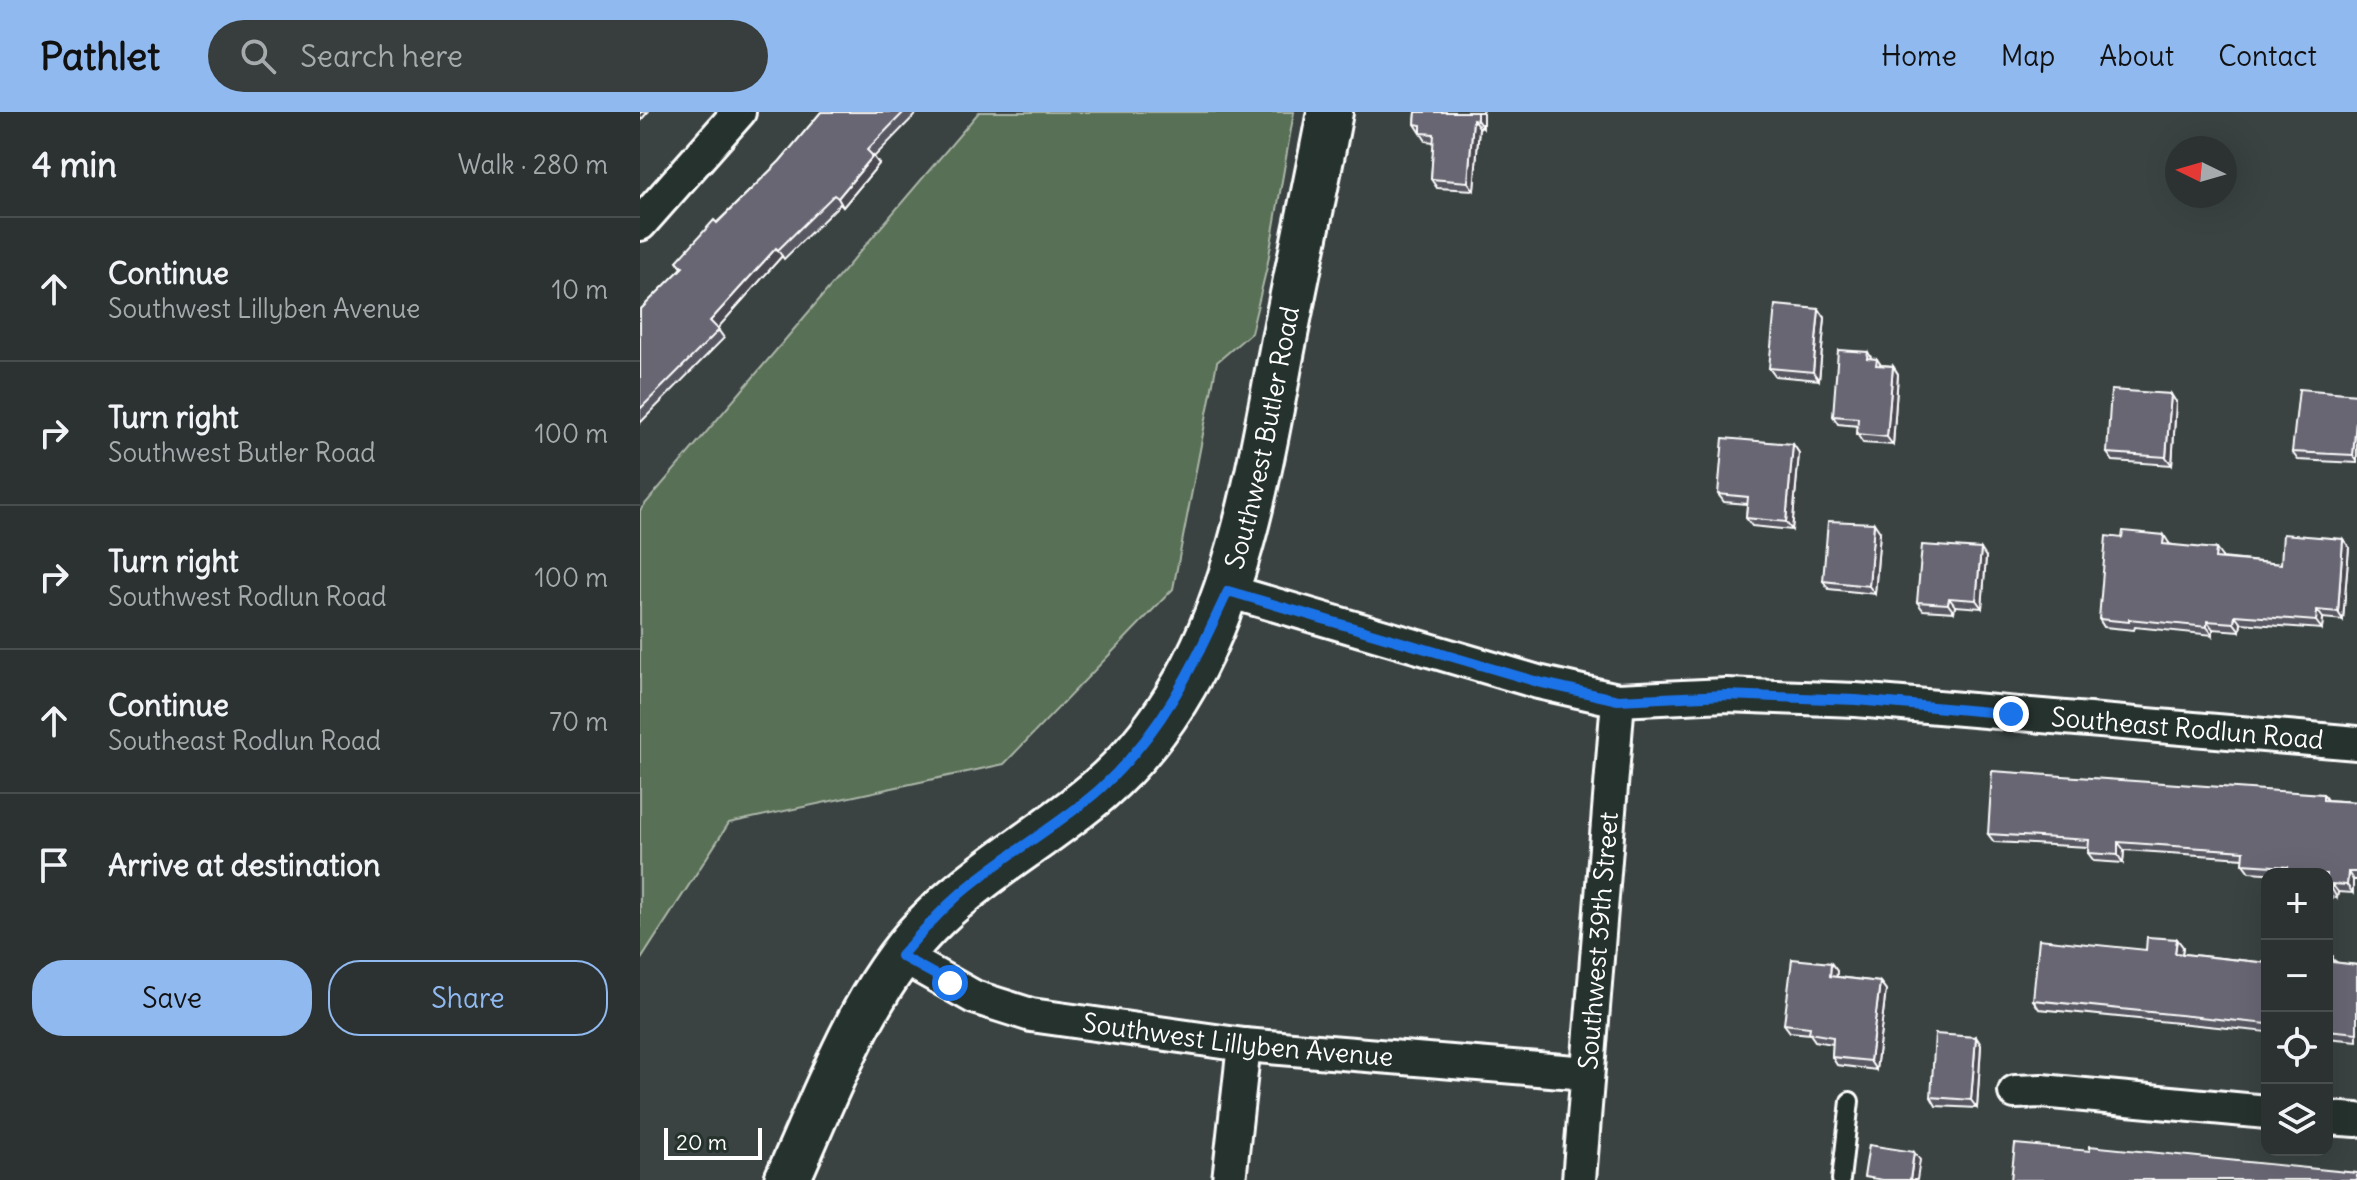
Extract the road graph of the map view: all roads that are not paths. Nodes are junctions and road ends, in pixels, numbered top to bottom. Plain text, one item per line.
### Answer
1 (739, 112) edge
2 (1330, 112) edge
3 (640, 224) edge
4 (1228, 591) junction
5 (1618, 700) junction
6 (2357, 743) edge
7 (901, 956) junction
8 (1244, 1045) junction
9 (1587, 1073) junction
10 (2015, 1092) dead end
11 (1850, 1101) dead end
12 (2261, 1111) edge
13 (2333, 1118) edge
14 (2357, 1120) edge
15 (787, 1180) edge
16 (1229, 1180) edge
17 (1579, 1180) edge
18 (1841, 1180) edge

1 - 3 street
2 - 4 main road, Southwest Butler Road
4 - 5 street, Southeast Rodlun Road
4 - 7 main road, Southwest Butler Road
5 - 6 street, Southeast Rodlun Road
5 - 9 street, Southwest 39th Street
7 - 8 street, Southwest Lillyben Avenue
7 - 15 main road, Southwest Butler Road
8 - 9 street, Southwest Lillyben Avenue
8 - 16 street
9 - 17 street, Southwest 39th Street
10 - 12 street
11 - 18 lane
13 - 14 street

